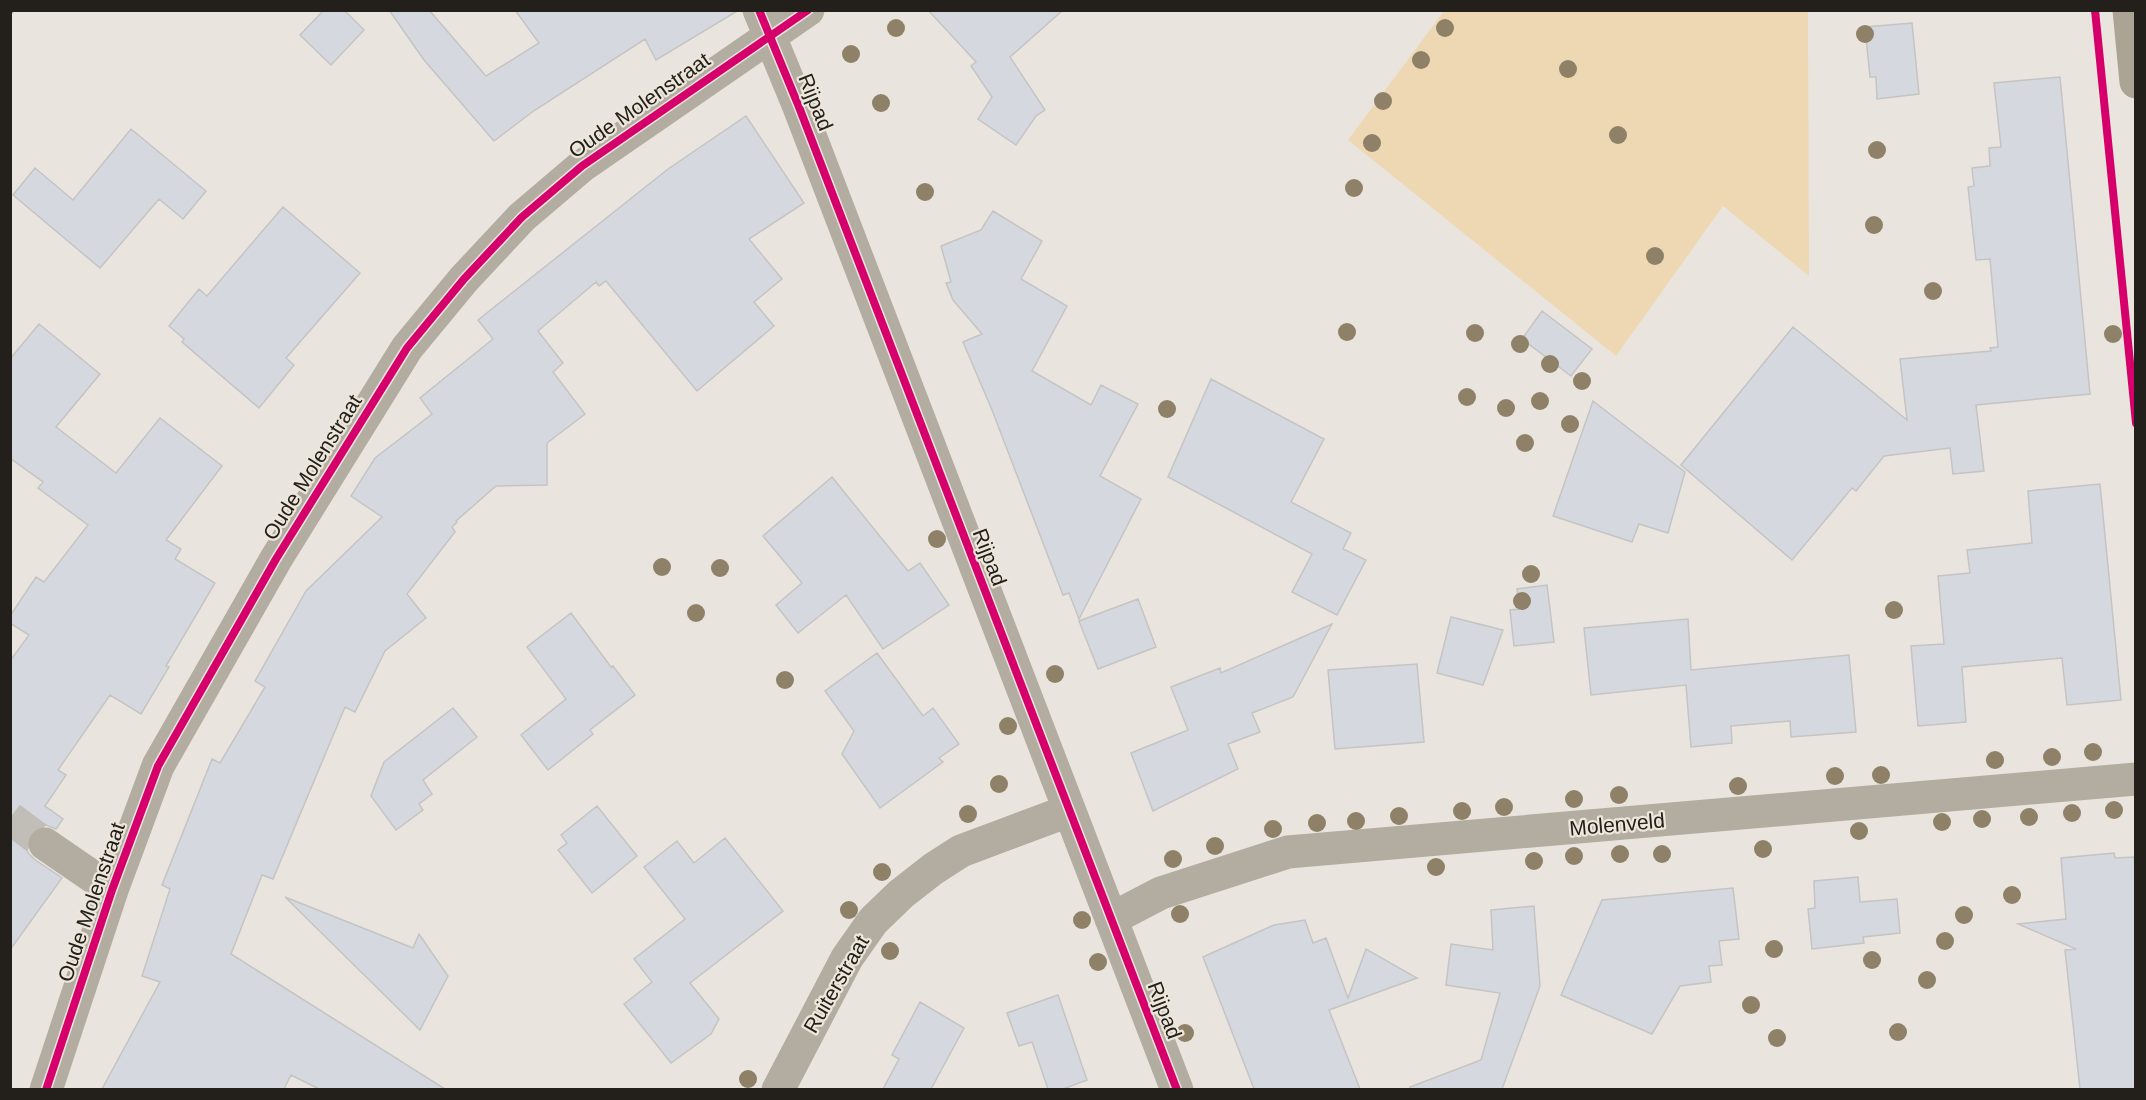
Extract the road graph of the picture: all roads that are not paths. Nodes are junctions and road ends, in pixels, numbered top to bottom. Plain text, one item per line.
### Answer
1 (808, 10) edge
2 (2129, 10) edge
3 (764, 24) edge
4 (2136, 82) edge
5 (2136, 779) edge
6 (1068, 811) junction
7 (45, 844) tunnel mouth
8 (112, 890) junction
9 (1111, 919) junction
10 (46, 1089) edge
11 (778, 1089) edge
12 (1177, 1089) edge

1 - 3 street, Oude Molenstraat
2 - 4 main road
3 - 6 street, Rijpad
3 - 8 street, Oude Molenstraat
5 - 9 street, Molenveld
6 - 9 street, Rijpad
6 - 11 street, Ruiterstraat
7 - 8 street
8 - 10 street, Oude Molenstraat
9 - 12 street, Rijpad

